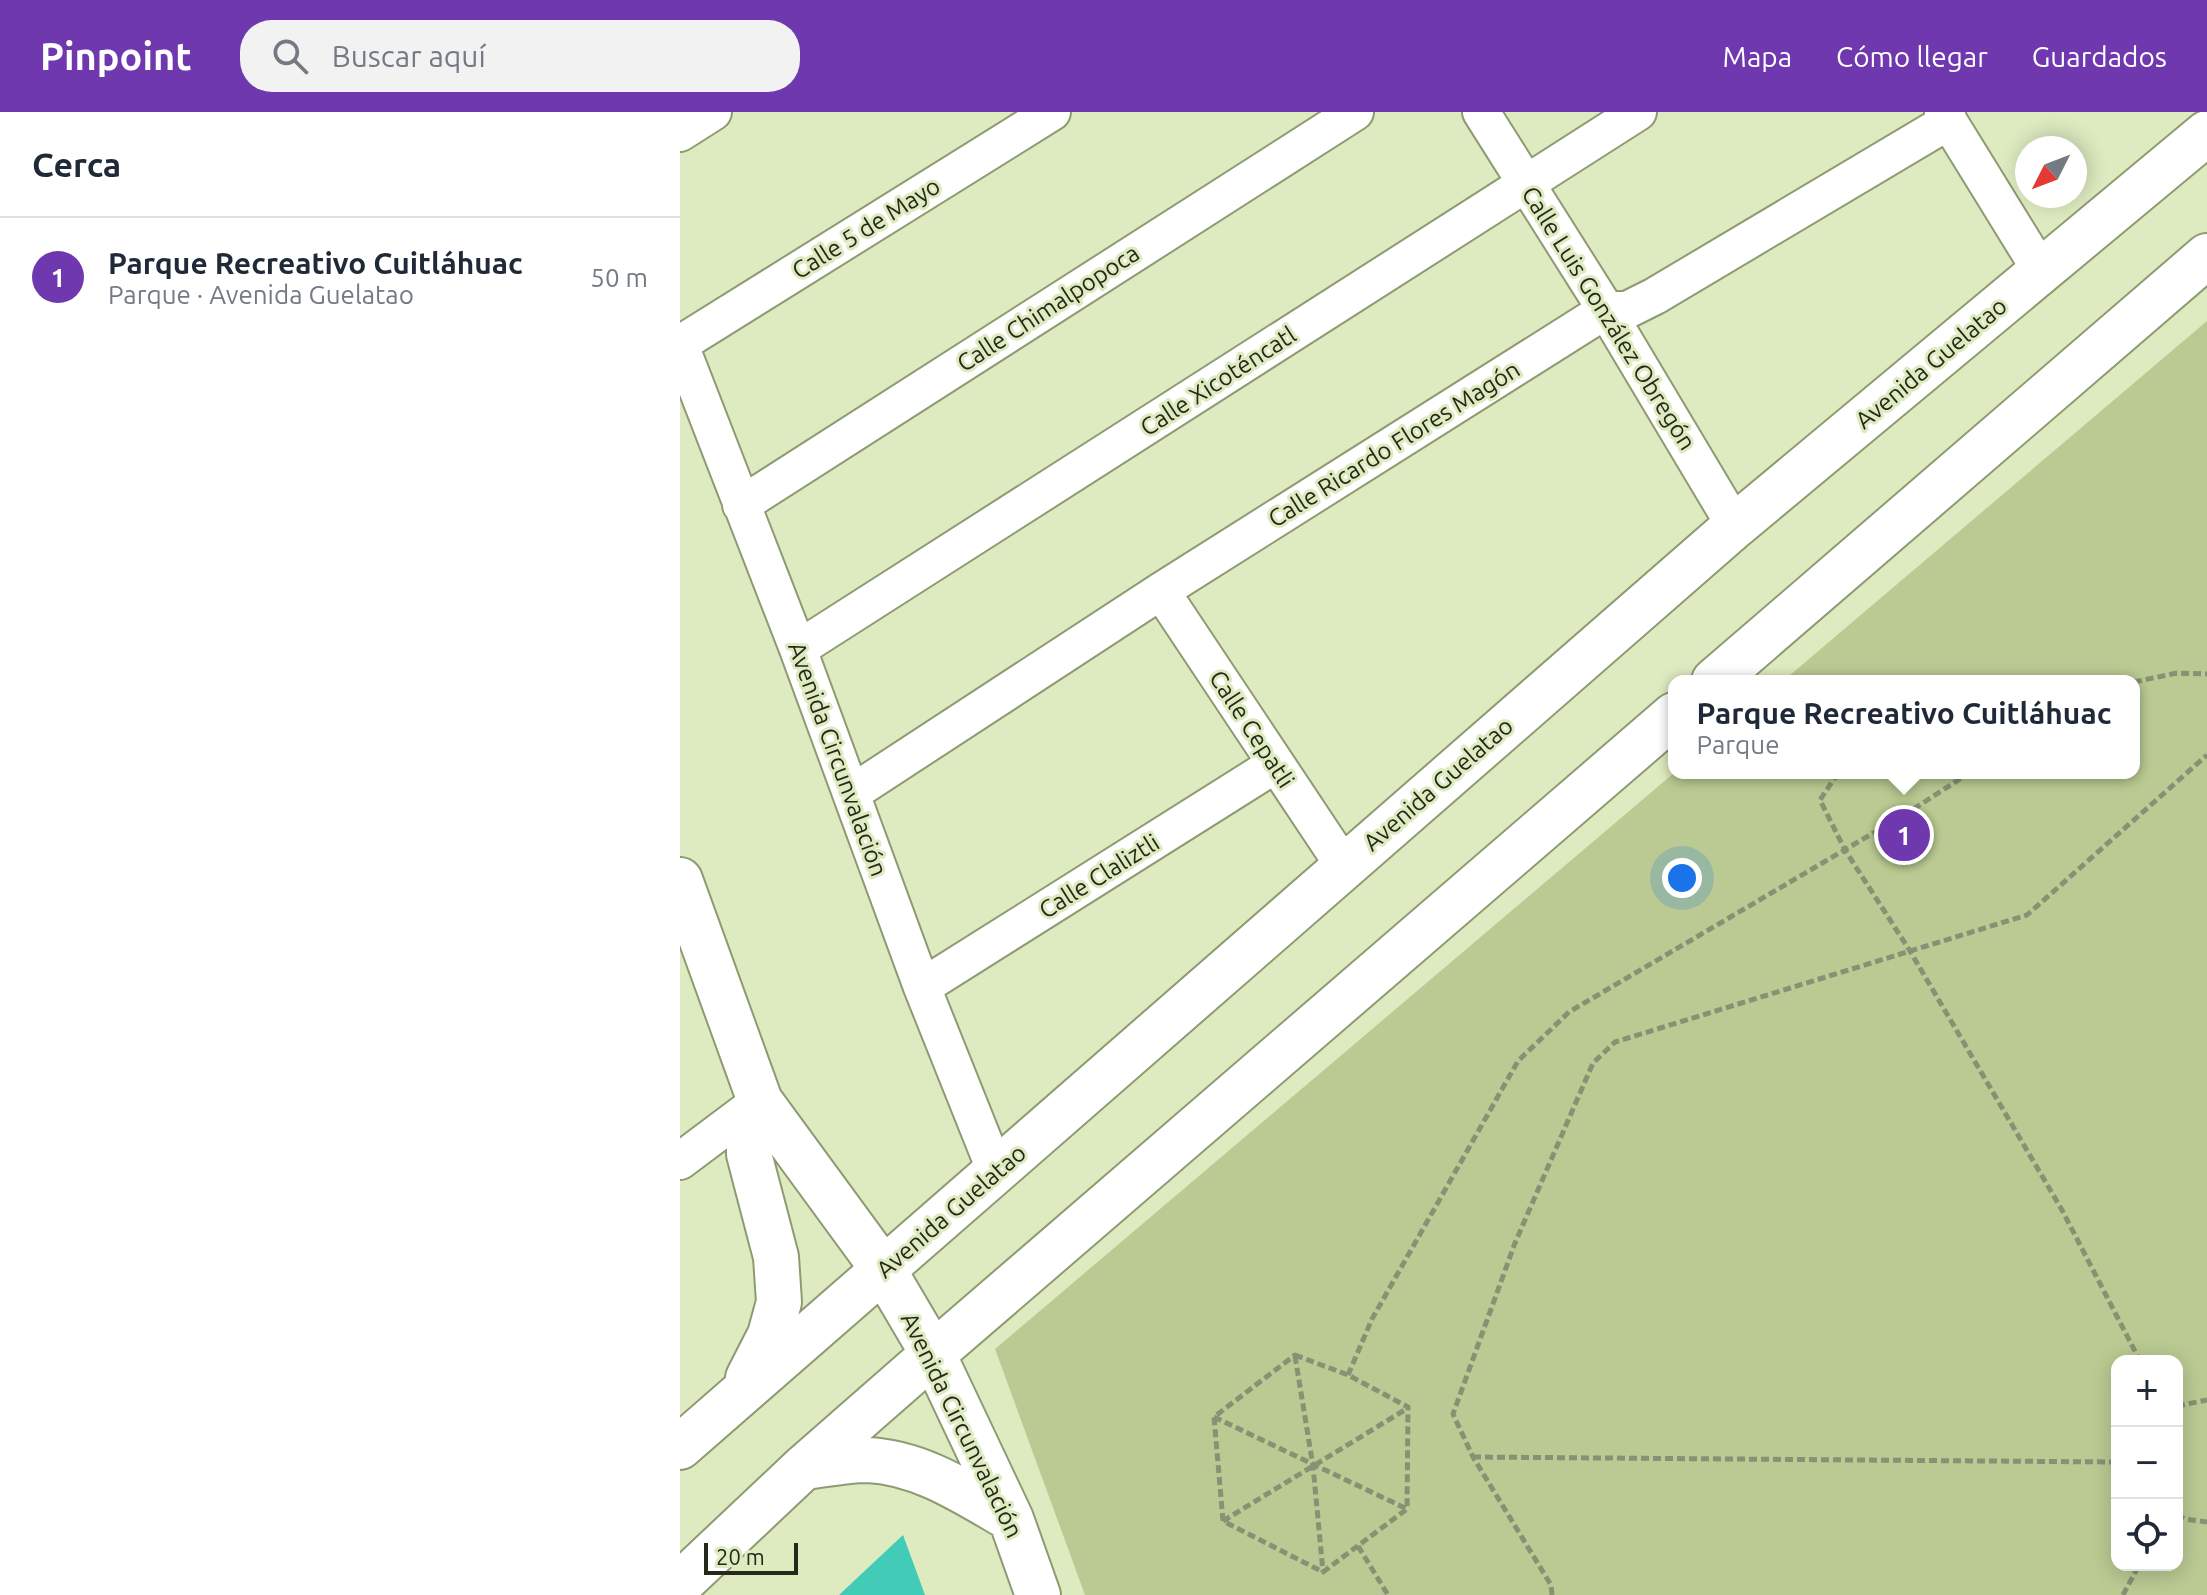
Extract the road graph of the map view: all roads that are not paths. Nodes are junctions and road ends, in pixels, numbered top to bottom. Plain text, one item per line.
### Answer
1 (713, 112) edge
2 (1052, 112) edge
3 (1355, 112) edge
4 (1481, 112) edge
5 (1638, 112) edge
6 (1946, 116) edge
7 (680, 133) edge
8 (2207, 133) edge
9 (2162, 170) junction
10 (2207, 181) edge
11 (1526, 184) junction
12 (2207, 256) edge
13 (2041, 271) junction
14 (1606, 310) junction
15 (680, 345) edge
16 (741, 505) junction
17 (1735, 526) junction
18 (1161, 591) junction
19 (798, 649) junction
20 (1721, 675) edge
21 (1668, 720) edge
22 (1276, 764) junction
23 (852, 793) junction
24 (1344, 866) junction
25 (680, 880) edge
26 (922, 987) junction
27 (760, 1101) junction
28 (680, 1161) edge
29 (996, 1172) junction
30 (883, 1269) junction
31 (933, 1354) junction
32 (741, 1392) junction
33 (681, 1444) edge
34 (804, 1467) junction
35 (1011, 1519) junction
36 (680, 1584) edge
37 (1038, 1595) edge

1 - 7 street
2 - 15 street, Calle 5 de Mayo
3 - 16 street, Calle Chimalpopoca
4 - 11 street, Calle Luis González Obregón
5 - 11 street, Calle Xicoténcatl
6 - 13 street
6 - 14 street, Calle Ricardo Flores Magón
8 - 9 main road, Avenida Guelatao
9 - 10 main road
9 - 13 main road, Avenida Guelatao
11 - 14 street, Calle Luis González Obregón
11 - 19 street, Calle Xicoténcatl
12 - 20 main road
13 - 17 main road, Avenida Guelatao
14 - 17 street, Calle Luis González Obregón
14 - 18 street, Calle Ricardo Flores Magón
15 - 16 street, Avenida Circunvalación
16 - 19 street, Avenida Circunvalación
17 - 24 main road, Avenida Guelatao
18 - 22 street, Calle Cepatli
18 - 23 street, Calle Ricardo Flores Magón
19 - 23 street, Avenida Circunvalación
21 - 31 main road
22 - 24 street, Calle Cepatli
22 - 26 street, Calle Claliztli
23 - 26 street, Avenida Circunvalación
24 - 29 main road, Avenida Guelatao
25 - 27 main road, Avenida Circunvalación
26 - 29 street, Avenida Circunvalación
27 - 28 street
27 - 30 main road, Avenida Circunvalación
27 - 32 main road
29 - 30 main road, Avenida Guelatao
30 - 31 main road, Avenida Circunvalación
30 - 32 main road, Avenida Guelatao
31 - 34 main road
31 - 35 main road, Avenida Circunvalación
32 - 33 main road, Avenida Guelatao
34 - 35 main road
34 - 36 main road
35 - 37 main road, Avenida Circunvalación

